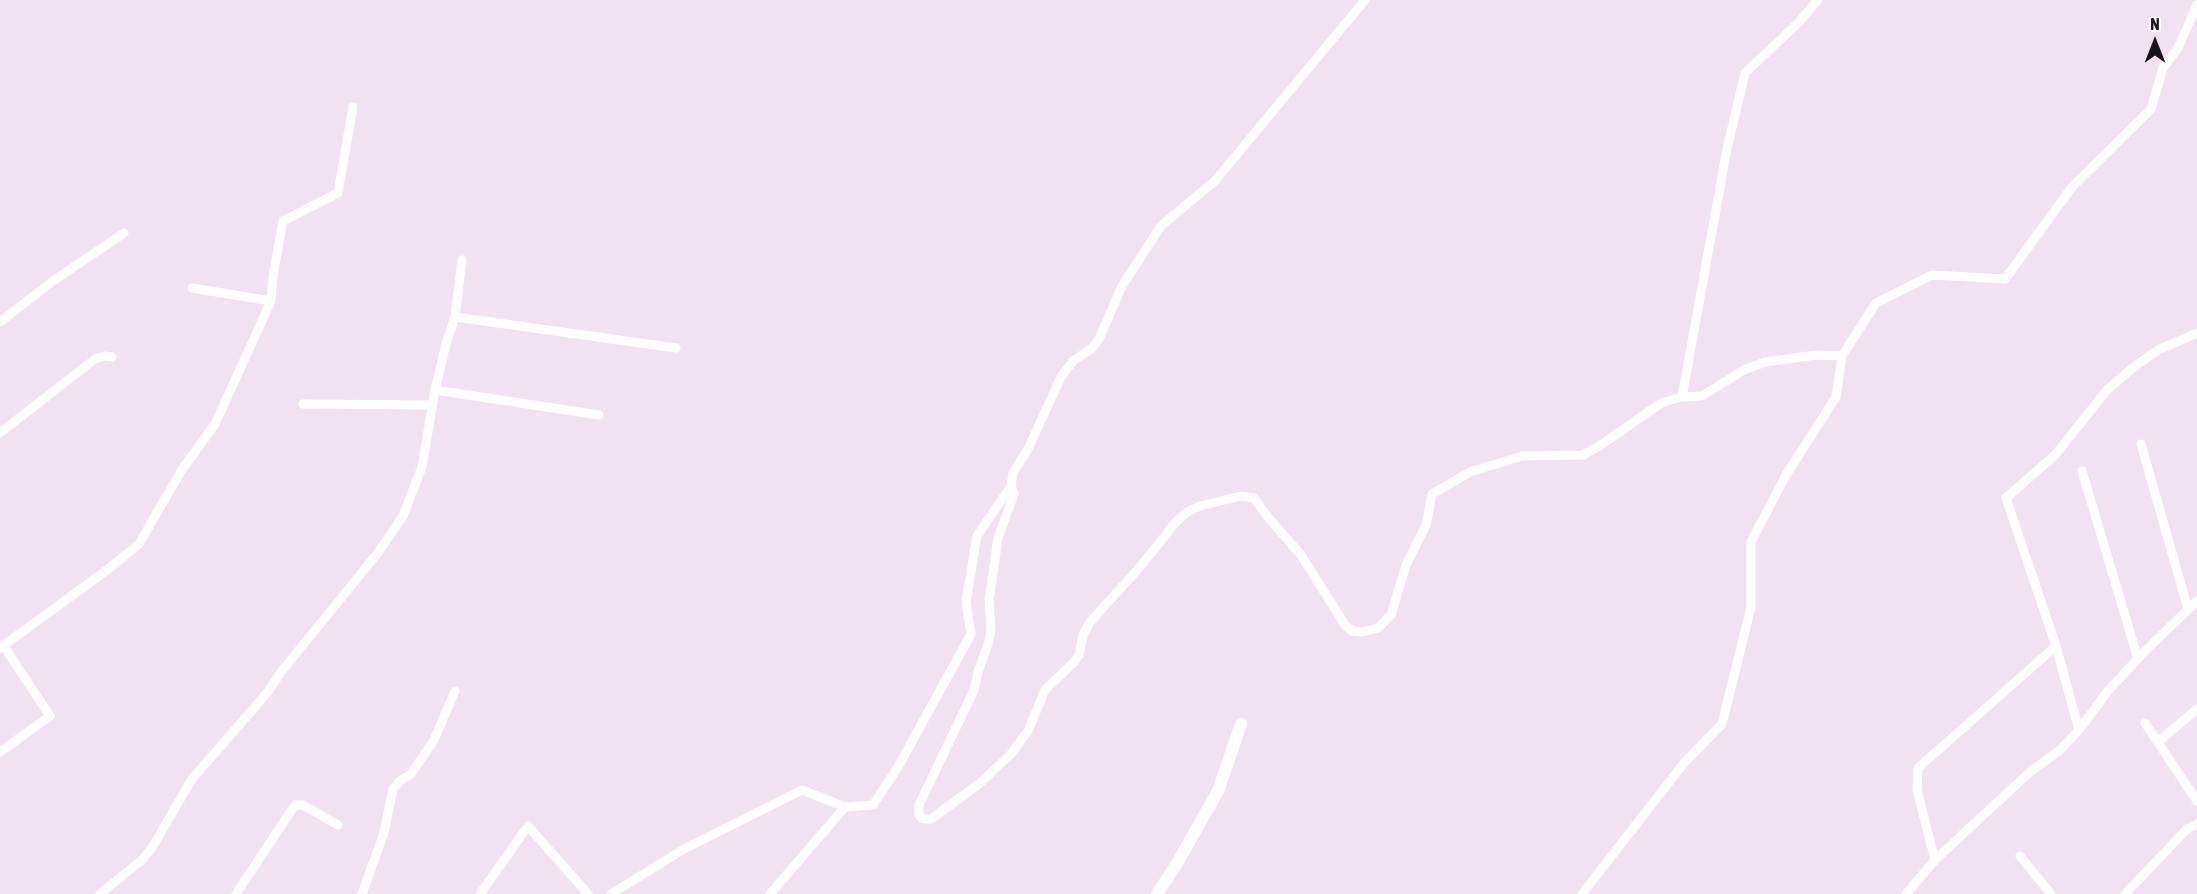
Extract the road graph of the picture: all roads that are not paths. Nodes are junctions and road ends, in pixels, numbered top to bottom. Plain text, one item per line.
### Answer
1 (1365, 0) edge
2 (1818, 0) edge
3 (2197, 5) edge
4 (353, 107) dead end
5 (124, 233) dead end
6 (462, 260) dead end
7 (192, 288) dead end
8 (271, 301) junction
9 (455, 317) junction
10 (0, 322) edge
11 (2197, 333) edge
12 (676, 348) dead end
13 (1842, 356) junction
14 (112, 357) dead end
15 (435, 390) junction
16 (1682, 397) junction
17 (303, 404) dead end
18 (432, 405) junction
19 (599, 415) dead end
20 (0, 433) edge
21 (2141, 444) dead end
22 (2082, 471) dead end
23 (1011, 486) junction
24 (2197, 601) edge
25 (2188, 609) junction
26 (2056, 646) junction
27 (2, 647) edge
28 (2138, 659) junction
29 (455, 691) dead end
30 (2197, 709) edge
31 (2145, 723) dead end
32 (1241, 724) dead end
33 (2079, 730) junction
34 (2158, 742) junction
35 (0, 752) edge
36 (2197, 801) edge
37 (845, 807) junction
38 (2197, 824) edge
39 (338, 825) dead end
40 (2020, 855) dead end
41 (1935, 860) junction
42 (100, 894) edge
43 (236, 894) edge
44 (362, 894) edge
45 (480, 894) edge
46 (588, 894) edge
47 (611, 894) edge
48 (770, 894) edge
49 (1157, 894) edge
50 (1582, 894) edge
51 (1906, 894) edge
52 (2051, 894) edge
53 (2125, 894) edge

1 - 23 street
2 - 16 street
3 - 13 street
4 - 8 street
5 - 10 street
6 - 9 street
7 - 8 street
8 - 27 street
9 - 12 street
9 - 15 street
11 - 26 street
13 - 16 street
13 - 50 street
14 - 20 street
15 - 18 street
15 - 19 street
16 - 23 street
17 - 18 street
18 - 42 street
21 - 25 street
22 - 28 street
23 - 37 street
24 - 25 street
25 - 28 street
26 - 33 street
26 - 41 street
27 - 35 street
28 - 33 street
29 - 44 street
30 - 34 street
31 - 34 street
32 - 49 street
33 - 41 street
34 - 36 street
37 - 47 street
37 - 48 street
38 - 53 street
39 - 43 street
40 - 52 street
41 - 51 street
45 - 46 street

